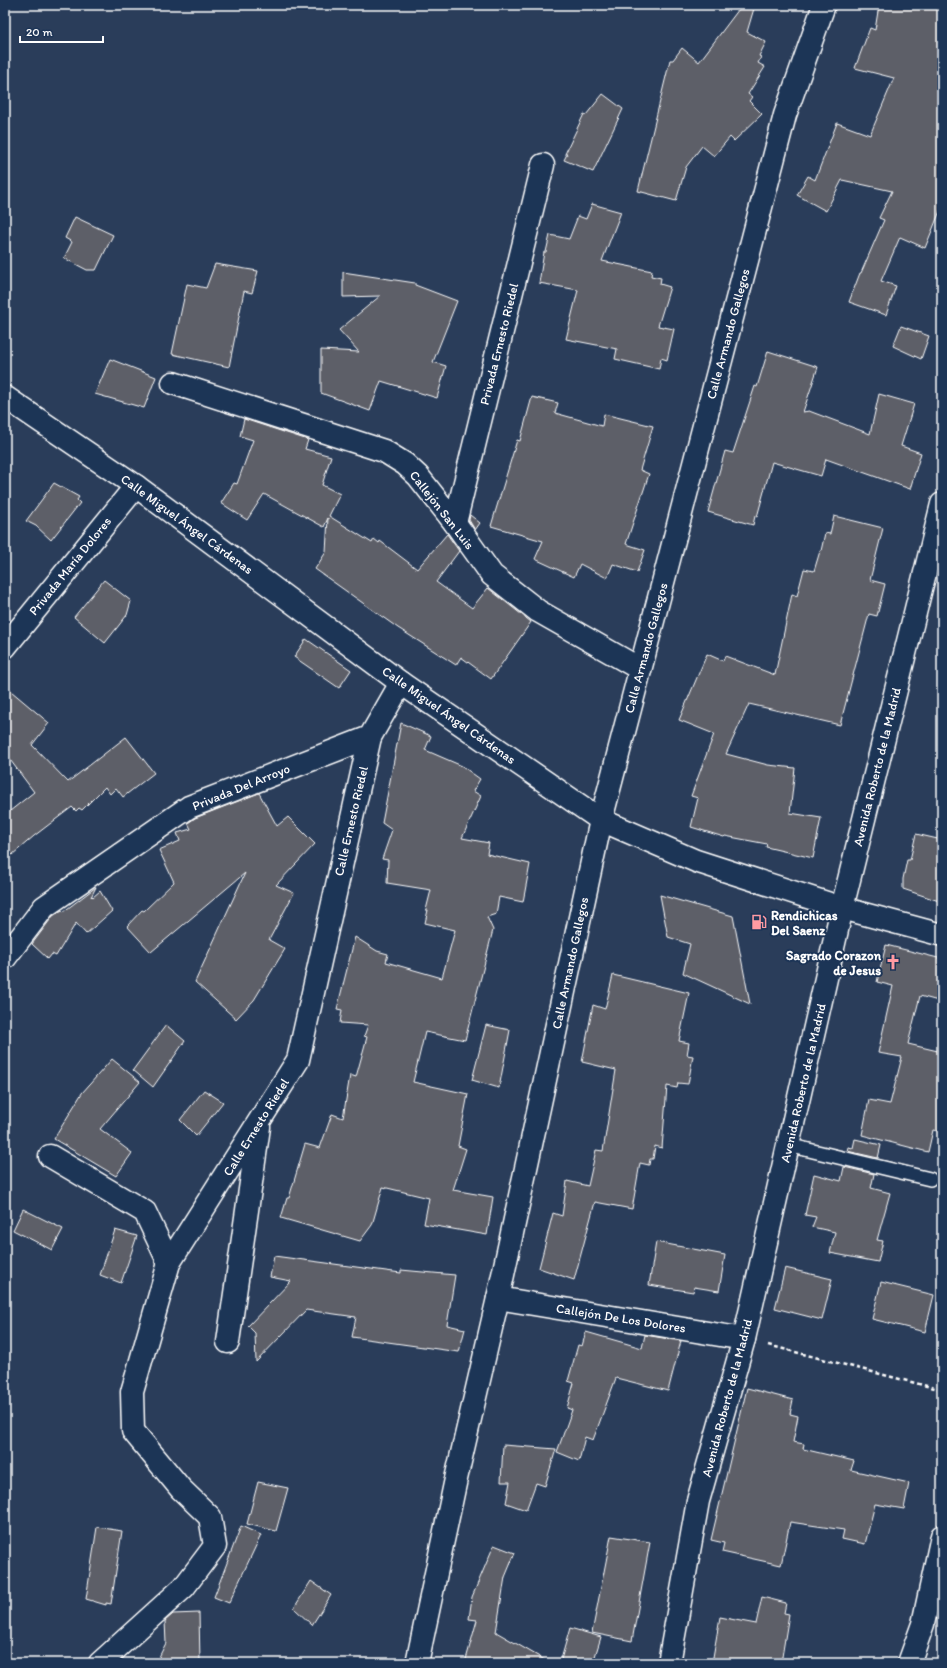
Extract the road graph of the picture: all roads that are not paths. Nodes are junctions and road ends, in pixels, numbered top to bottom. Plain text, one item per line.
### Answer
1 (824, 5) edge
2 (543, 165) dead end
3 (173, 383) dead end
4 (5, 397) edge
5 (136, 486) junction
6 (942, 504) edge
7 (455, 523) junction
8 (5, 647) edge
9 (640, 669) junction
10 (401, 683) junction
11 (370, 737) junction
12 (601, 820) junction
13 (842, 908) junction
14 (942, 935) edge
15 (5, 958) edge
16 (260, 1120) junction
17 (788, 1145) junction
18 (50, 1156) dead end
19 (930, 1179) dead end
20 (169, 1263) junction
21 (498, 1298) junction
22 (744, 1339) junction
23 (228, 1342) dead end
24 (942, 1536) edge
25 (100, 1663) edge
26 (417, 1663) edge
27 (670, 1663) edge
28 (909, 1663) edge

1 - 9 street, Calle Armando Gallegos
2 - 7 street, Privada Ernesto Riedel
3 - 7 street, Callejón San Luis
4 - 5 street, Calle Miguel Ángel Cárdenas
5 - 8 street, Privada María Dolores
5 - 10 street, Calle Miguel Ángel Cárdenas
6 - 13 street, Avenida Roberto de la Madrid
7 - 9 street, Callejón San Luis
9 - 12 street, Calle Armando Gallegos
10 - 11 street
10 - 12 street, Calle Miguel Ángel Cárdenas
11 - 15 street, Privada Del Arroyo
11 - 16 street, Calle Ernesto Riedel
12 - 13 street, Calle Miguel Ángel Cárdenas
12 - 21 street, Calle Armando Gallegos
13 - 14 street, Calle Miguel Ángel Cárdenas
13 - 17 street, Avenida Roberto de la Madrid
16 - 20 street, Calle Ernesto Riedel
16 - 23 street
17 - 19 lane
17 - 22 street, Avenida Roberto de la Madrid
18 - 20 street
20 - 25 street, Calle Ernesto Riedel
21 - 22 street, Callejón De Los Dolores
21 - 26 street, Calle Armando Gallegos
22 - 27 street, Avenida Roberto de la Madrid
24 - 28 street

